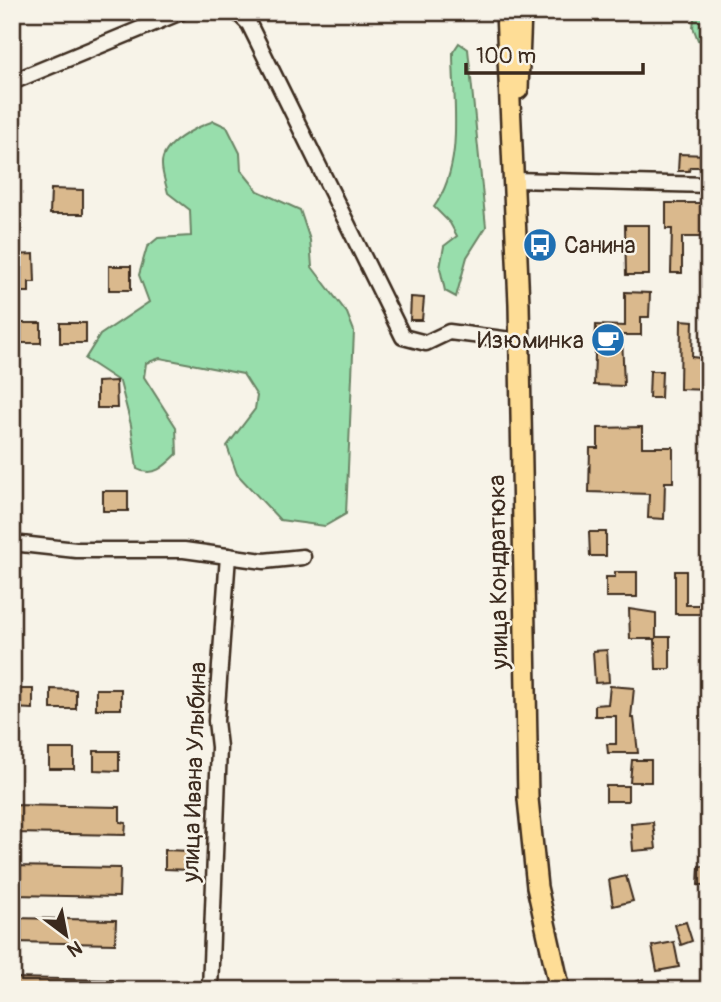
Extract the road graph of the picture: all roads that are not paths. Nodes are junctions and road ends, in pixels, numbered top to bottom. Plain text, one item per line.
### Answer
1 (181, 12) edge
2 (237, 12) edge
3 (506, 12) edge
4 (521, 12) edge
5 (12, 82) edge
6 (514, 150) junction
7 (514, 180) junction
8 (709, 185) edge
9 (520, 341) junction
10 (12, 543) edge
11 (228, 556) junction
12 (303, 557) dead end
13 (210, 990) edge
14 (560, 990) edge

1 - 5 street
2 - 9 street
3 - 6 main road
4 - 6 main road
6 - 7 main road, улица Кондратюка
7 - 8 street
7 - 9 main road, улица Кондратюка
9 - 14 main road, улица Кондратюка
10 - 11 street
11 - 12 street
11 - 13 street, улица Ивана Улыбина

